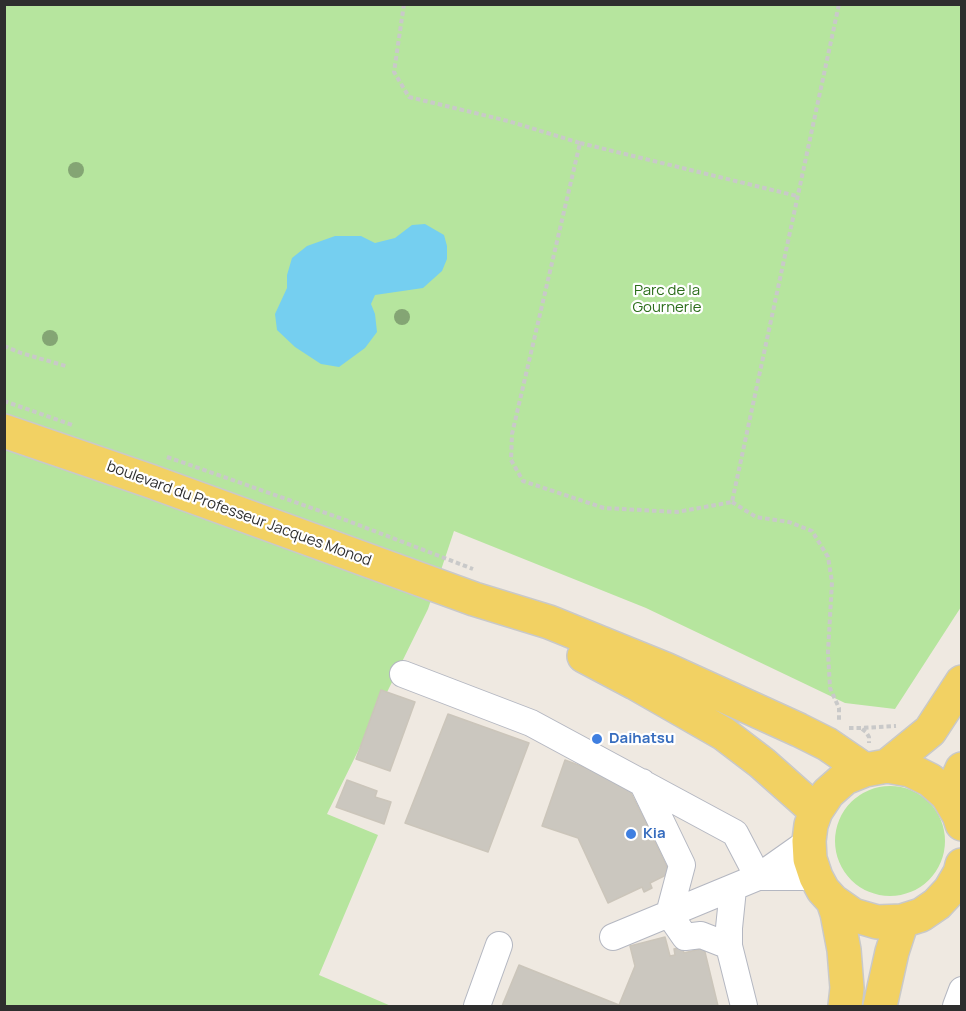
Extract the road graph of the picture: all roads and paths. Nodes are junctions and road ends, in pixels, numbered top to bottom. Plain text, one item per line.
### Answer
1 (404, 4) edge
2 (839, 4) edge
3 (580, 143) junction
4 (797, 196) junction
5 (4, 346) edge
6 (66, 366) dead end
7 (4, 431) edge
8 (732, 502) junction
9 (474, 599) junction
10 (403, 674) dead end
11 (962, 682) edge
12 (838, 726) dead end
13 (876, 768) junction
14 (962, 769) edge
15 (642, 782) junction
16 (960, 820) edge
17 (813, 826) junction
18 (962, 865) edge
19 (758, 877) junction
20 (733, 889) junction
21 (825, 889) junction
22 (952, 897) edge
23 (669, 914) junction
24 (902, 921) junction
25 (613, 937) dead end
26 (499, 945) dead end
27 (729, 946) junction
28 (962, 990) edge
29 (477, 1006) edge
30 (744, 1006) edge
31 (845, 1006) edge
32 (880, 1006) edge
33 (956, 1006) edge

1 - 3 path
2 - 4 path
3 - 4 path
3 - 8 path
4 - 8 path
5 - 6 path
7 - 9 main road, boulevard du Professeur Jacques Monod
8 - 12 path
9 - 13 main road
9 - 17 main road
10 - 15 street
11 - 13 main road
13 - 16 main road
13 - 17 main road
14 - 16 main road
15 - 19 street
15 - 23 street
17 - 19 street
17 - 21 main road
18 - 22 main road
19 - 20 street
19 - 21 street
20 - 23 street
20 - 27 street
21 - 24 main road
21 - 31 main road
22 - 24 main road
23 - 25 street
23 - 27 street
24 - 32 main road
26 - 29 street
27 - 30 street
28 - 33 street

